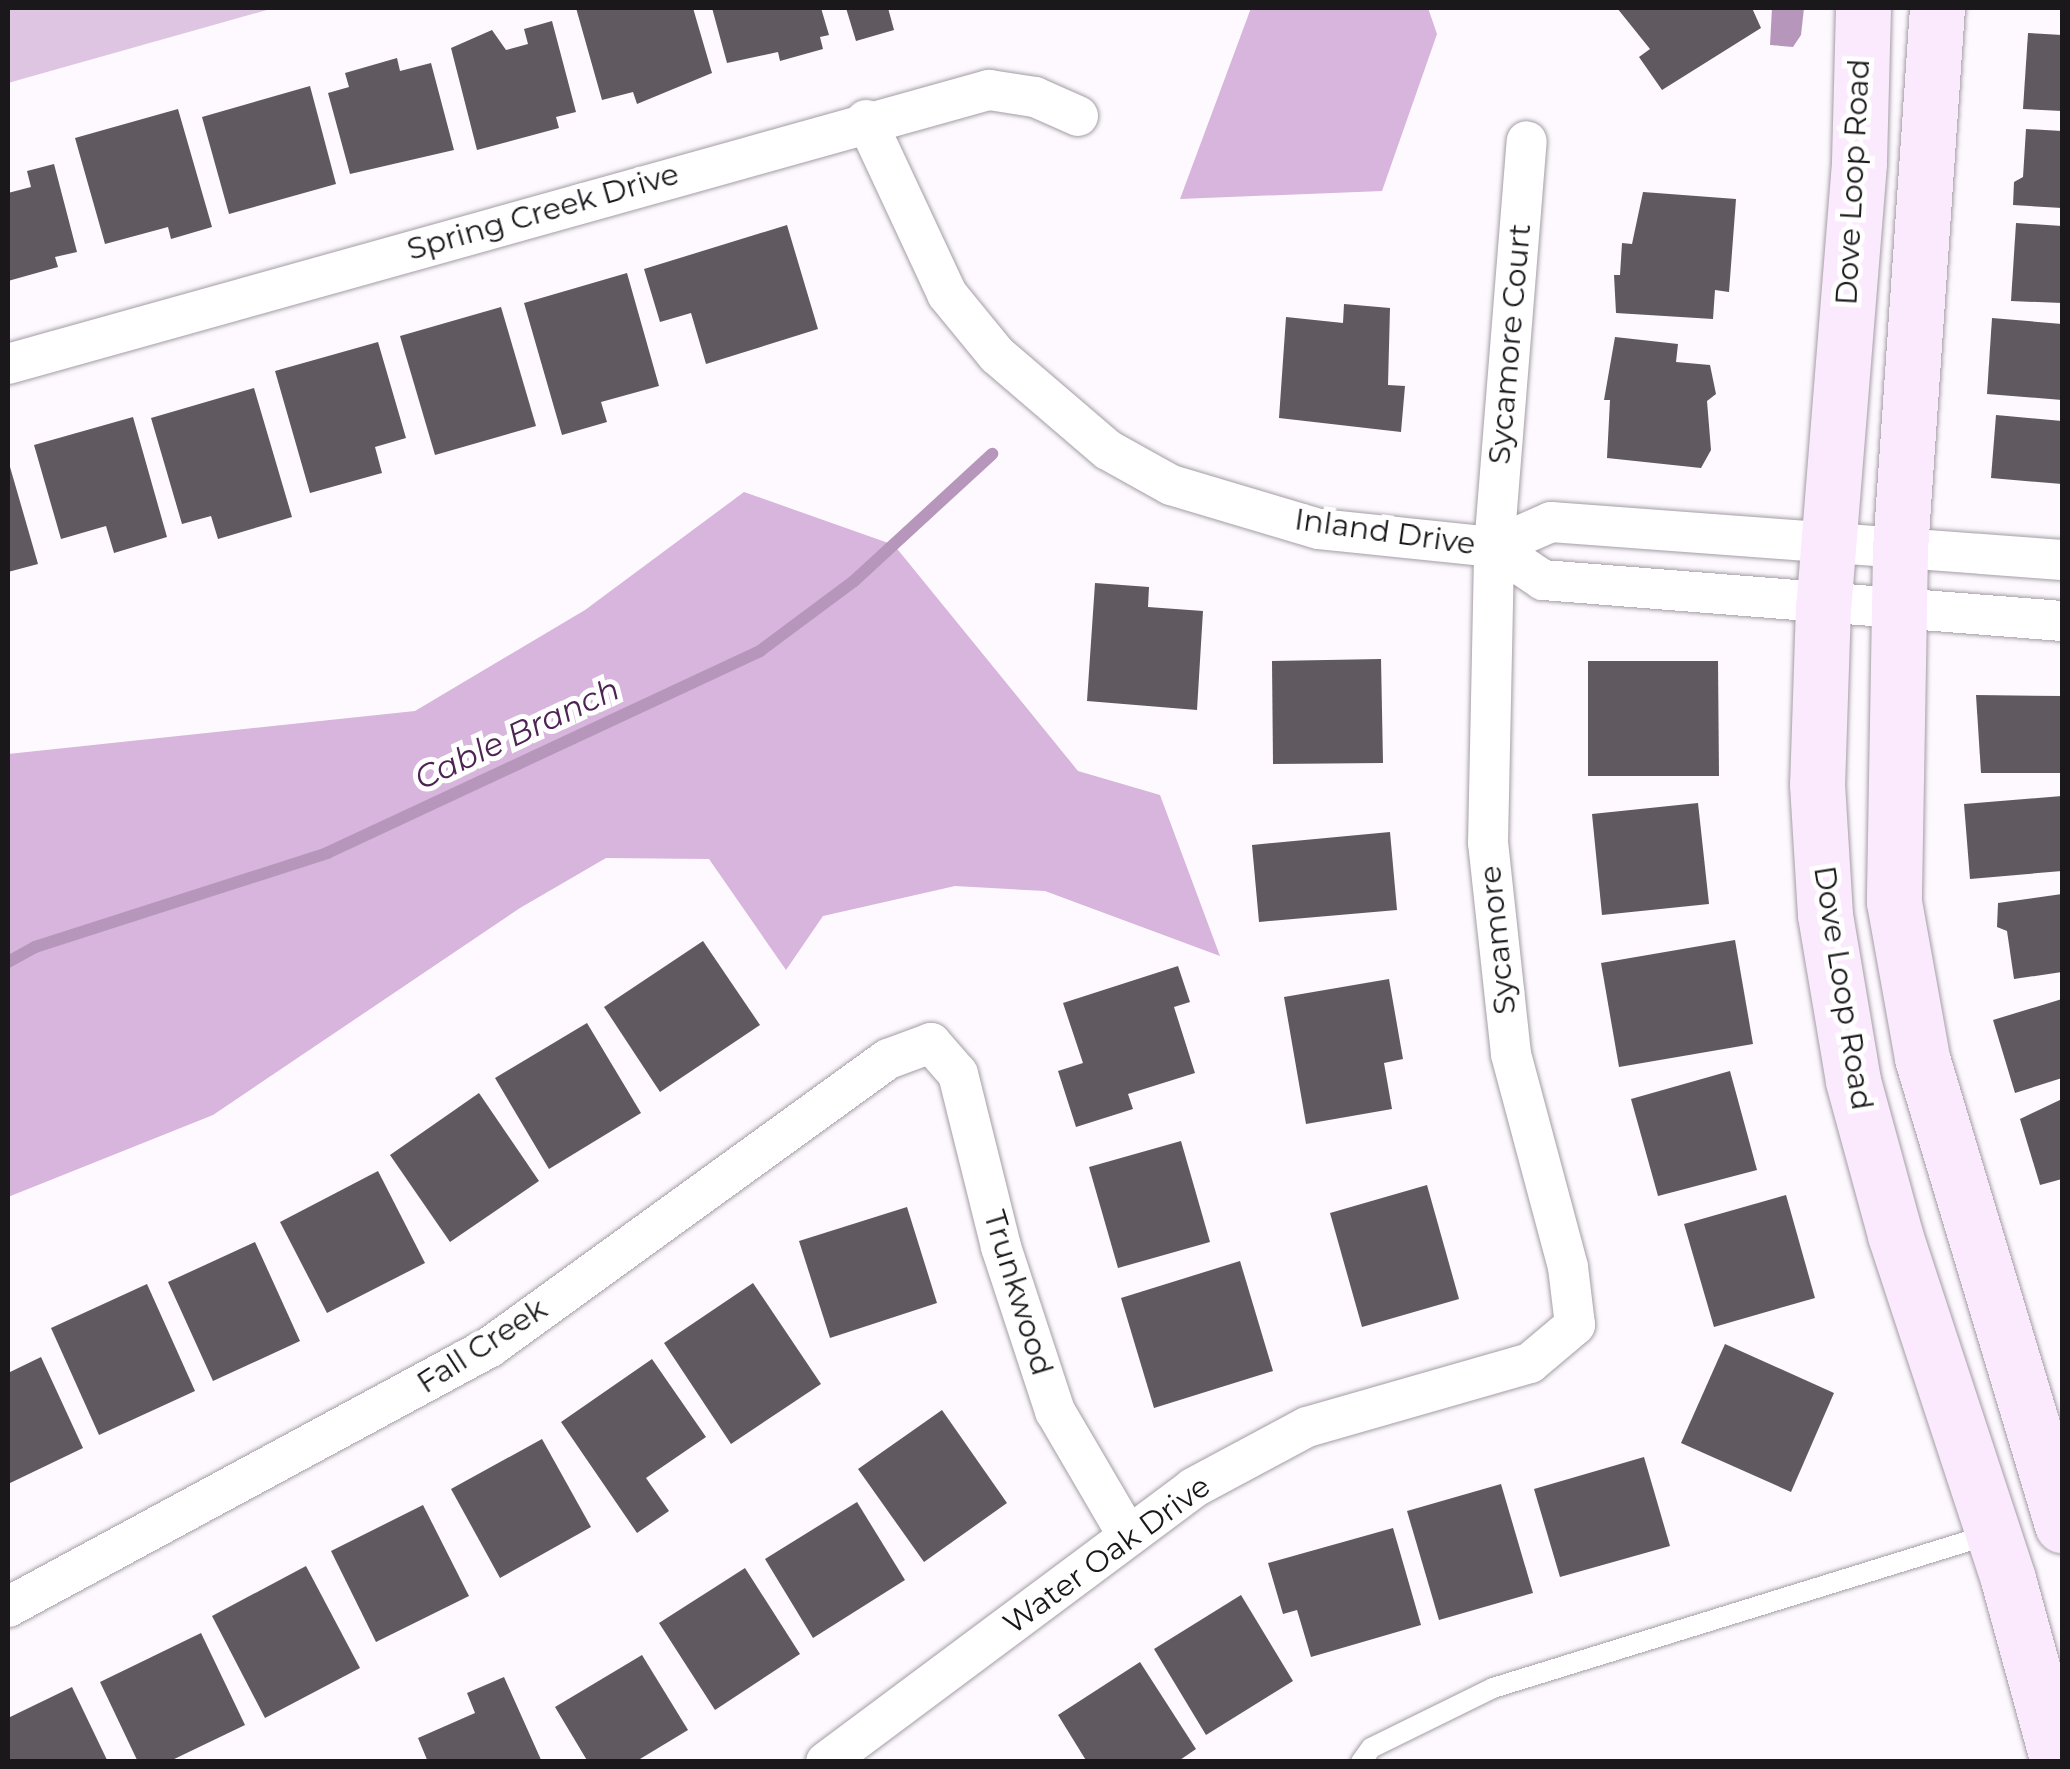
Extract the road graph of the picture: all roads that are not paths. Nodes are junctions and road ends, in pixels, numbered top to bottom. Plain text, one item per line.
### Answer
1 (1863, 8) edge
2 (1937, 8) edge
3 (1078, 116) dead end
4 (866, 120) junction
5 (1527, 141) dead end
6 (8, 364) edge
7 (1494, 547) junction
8 (1826, 547) junction
9 (1900, 550) junction
10 (2062, 560) edge
11 (1823, 606) junction
12 (1898, 610) junction
13 (2062, 621) edge
14 (930, 1044) joint
15 (1575, 1324) joint
16 (2061, 1516) edge
17 (1993, 1534) junction
18 (1128, 1536) junction
19 (8, 1606) edge
20 (826, 1762) edge
21 (1361, 1762) edge
22 (2058, 1762) edge

1 - 8 main road, Dove Loop Road
2 - 9 main road
3 - 4 street, Spring Creek Drive
4 - 6 street, Spring Creek Drive
4 - 7 street, Inland Drive
5 - 7 street, Sycamore Court
7 - 8 street, Inland Drive
7 - 11 street, Inland Drive
7 - 15 street, Sycamore
8 - 9 street, Inland Drive
8 - 11 main road, Dove Loop Road
9 - 10 street, Inland Drive
9 - 12 main road
11 - 12 street, Inland Drive
11 - 17 main road, Dove Loop Road
12 - 13 street, Inland Drive
12 - 16 main road
14 - 18 street, Trunkwood
14 - 19 street, Fall Creek
15 - 18 street, Water Oak Drive
16 - 17 main road
17 - 21 lane
17 - 22 main road, Dove Loop Road
18 - 20 street, Water Oak Drive

